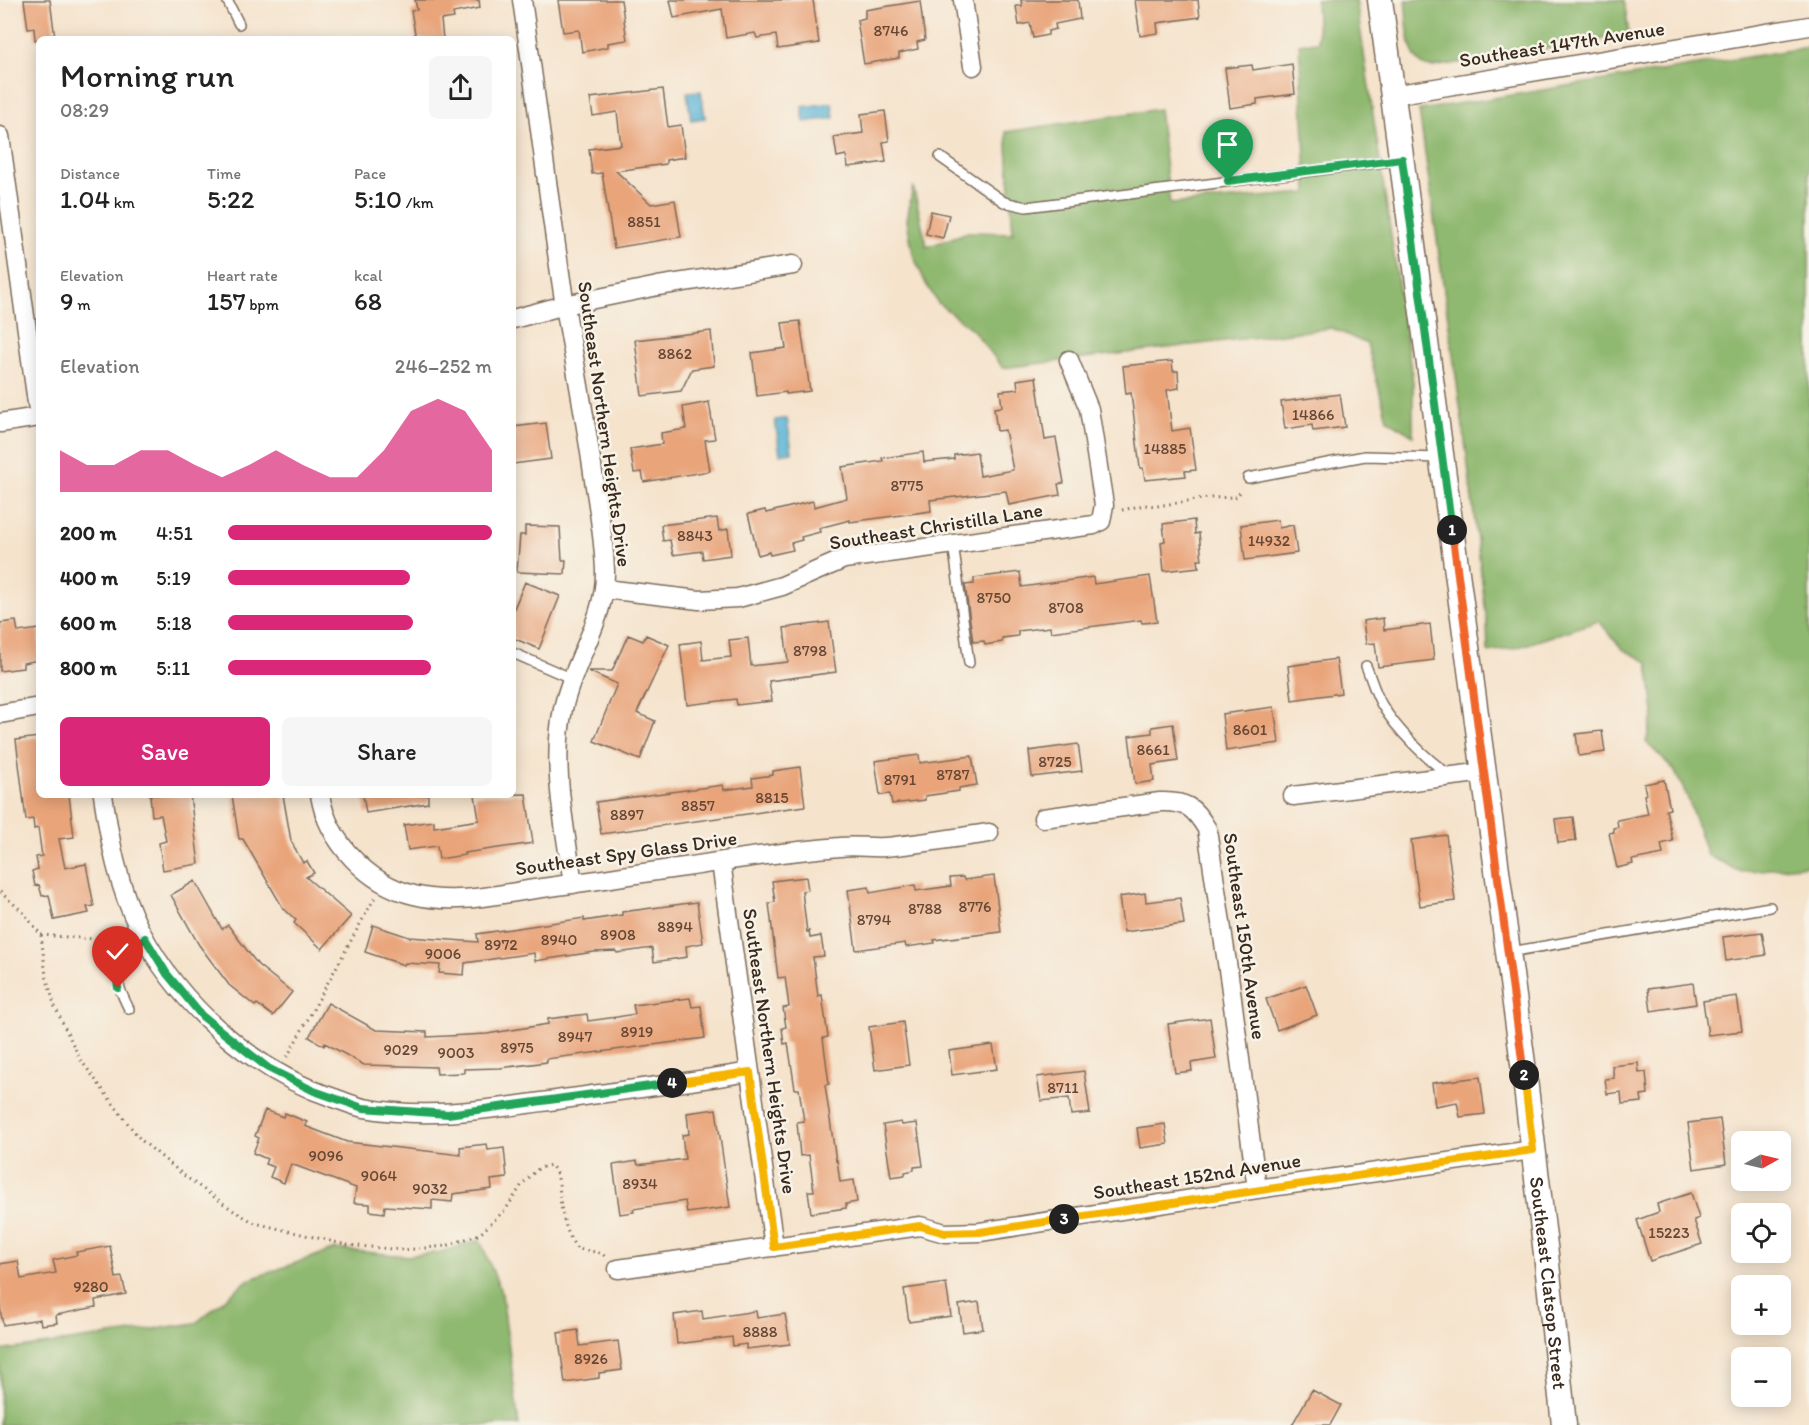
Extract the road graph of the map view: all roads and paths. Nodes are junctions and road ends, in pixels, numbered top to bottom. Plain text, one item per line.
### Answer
1 (227, 0) edge
2 (522, 0) edge
3 (963, 0) edge
4 (1380, 0) edge
5 (239, 24) dead end
6 (1809, 26) edge
7 (973, 66) dead end
8 (1393, 95) junction
9 (0, 136) edge
10 (940, 157) dead end
11 (1402, 159) junction
12 (5, 208) edge
13 (793, 265) dead end
14 (565, 305) junction
15 (516, 318) edge
16 (1070, 360) dead end
17 (36, 399) edge
18 (36, 417) edge
19 (0, 423) edge
20 (1442, 458) junction
21 (1248, 478) joint
22 (1102, 518) junction
23 (953, 543) junction
24 (604, 589) junction
25 (516, 654) edge
26 (969, 663) dead end
27 (1366, 666) dead end
28 (573, 679) junction
29 (36, 708) edge
30 (0, 714) edge
31 (1485, 772) junction
32 (1452, 777) junction
33 (1293, 796) dead end
34 (103, 798) edge
35 (321, 798) edge
36 (1043, 818) dead end
37 (988, 833) dead end
38 (721, 862) junction
39 (383, 883) junction
40 (573, 884) junction
41 (0, 892) edge
42 (1770, 907) dead end
43 (40, 935) junction
44 (145, 938) junction
45 (1508, 952) junction
46 (126, 953) junction
47 (129, 1009) dead end
48 (750, 1072) junction
49 (278, 1073) junction
50 (1533, 1150) junction
51 (1257, 1189) junction
52 (774, 1247) junction
53 (618, 1269) joint
54 (1564, 1425) edge

1 - 5 lane
2 - 14 street, Southeast Northern Heights Drive
3 - 7 street
4 - 8 street, Southeast Clatsop Street
6 - 8 street, Southeast 147th Avenue
8 - 11 street, Southeast Clatsop Street
9 - 12 street
10 - 11 lane
11 - 20 street, Southeast Clatsop Street
12 - 17 street
13 - 14 street
14 - 15 street
14 - 24 street, Southeast Northern Heights Drive
16 - 22 street
18 - 19 street
20 - 21 lane
20 - 31 street, Southeast Clatsop Street
21 - 22 path
22 - 23 street, Southeast Christilla Lane
23 - 24 street, Southeast Christilla Lane
23 - 26 lane
24 - 28 street, Southeast Northern Heights Drive
25 - 28 lane
27 - 32 lane
28 - 40 street, Southeast Northern Heights Drive
29 - 30 street
31 - 32 street
31 - 45 street, Southeast Clatsop Street
32 - 33 street
34 - 44 street
35 - 39 street, Southeast Spy Glass Drive
36 - 51 street, Southeast 150th Avenue
37 - 38 street, Southeast Spy Glass Drive
38 - 40 street, Southeast Spy Glass Drive
38 - 48 street, Southeast Northern Heights Drive
39 - 40 street, Southeast Spy Glass Drive
39 - 49 path
41 - 43 path
42 - 45 lane
43 - 46 path
43 - 53 path
44 - 46 lane
44 - 49 street
45 - 50 street, Southeast Clatsop Street
46 - 47 lane
48 - 49 street
48 - 52 street, Southeast Northern Heights Drive
50 - 51 street, Southeast 152nd Avenue
50 - 54 street, Southeast Clatsop Street
51 - 52 street, Southeast 152nd Avenue
52 - 53 street, Southeast 152nd Avenue

